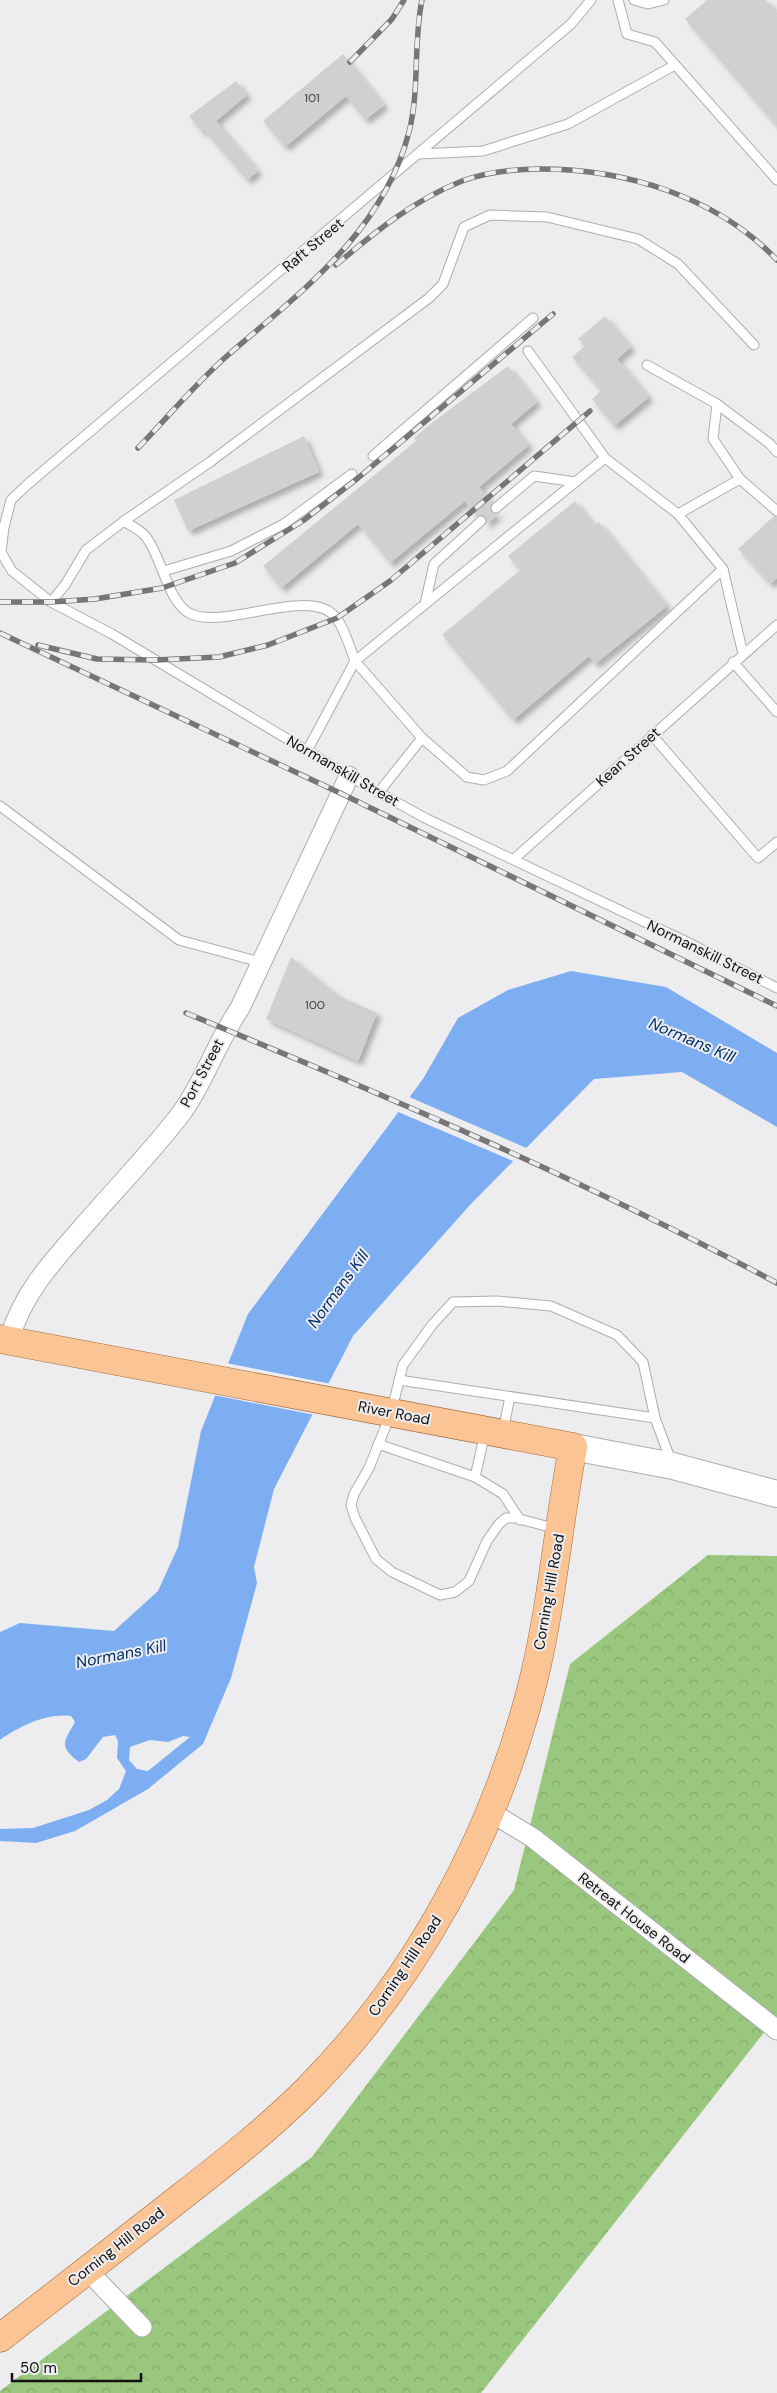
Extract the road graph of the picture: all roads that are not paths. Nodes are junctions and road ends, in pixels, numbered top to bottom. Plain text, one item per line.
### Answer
1 (591, 0) edge
2 (618, 0) edge
3 (634, 0) edge
4 (664, 0) edge
5 (675, 65) junction
6 (419, 154) junction
7 (777, 180) edge
8 (533, 318) dead end
9 (754, 345) dead end
10 (528, 351) dead end
11 (647, 365) dead end
12 (717, 404) junction
13 (777, 452) edge
14 (373, 456) dead end
15 (605, 458) junction
16 (352, 474) dead end
17 (740, 479) junction
18 (576, 482) junction
19 (11, 500) junction
20 (0, 504) edge
21 (496, 508) dead end
22 (777, 511) edge
23 (678, 514) junction
24 (124, 521) junction
25 (480, 521) dead end
26 (723, 569) junction
27 (164, 571) junction
28 (51, 602) junction
29 (425, 604) junction
30 (777, 625) edge
31 (743, 654) junction
32 (355, 661) junction
33 (734, 662) junction
34 (777, 712) edge
35 (652, 736) junction
36 (422, 738) junction
37 (307, 751) junction
38 (349, 776) junction
39 (379, 792) junction
40 (0, 806) edge
41 (777, 842) edge
42 (514, 859) junction
43 (260, 962) junction
44 (777, 988) edge
45 (5, 1339) edge
46 (399, 1380) junction
47 (510, 1397) junction
48 (391, 1413) junction
49 (655, 1418) junction
50 (494, 1432) junction
51 (378, 1444) junction
52 (573, 1447) junction
53 (673, 1466) junction
54 (475, 1477) junction
55 (777, 1494) edge
56 (520, 1520) junction
57 (560, 1530) junction
58 (489, 1811) junction
59 (777, 2030) edge
60 (87, 2270) junction
61 (142, 2327) dead end
62 (0, 2338) edge

1 - 6 lane, Raft Street
2 - 5 lane
3 - 4 lane
5 - 6 lane
5 - 7 lane
6 - 19 lane, Raft Street
8 - 14 lane
9 - 24 lane
10 - 15 lane
11 - 12 lane
12 - 13 lane
12 - 17 lane
15 - 18 lane
15 - 23 lane
16 - 27 lane
17 - 22 lane
17 - 23 lane
18 - 21 lane
18 - 29 lane
19 - 20 lane
19 - 28 lane, Normanskill Street
23 - 26 lane
24 - 27 lane
24 - 28 lane
25 - 29 lane
26 - 31 lane
26 - 36 lane
27 - 32 lane
28 - 37 lane, Normanskill Street
29 - 32 lane
30 - 31 lane, Kean Street
31 - 33 lane, Kean Street
32 - 36 lane
32 - 37 lane
33 - 34 lane
33 - 35 lane, Kean Street
35 - 41 lane
35 - 42 lane, Kean Street
36 - 39 lane
37 - 38 lane, Normanskill Street
38 - 39 lane, Normanskill Street
38 - 43 street, Port Street
39 - 42 lane, Normanskill Street
40 - 43 lane
42 - 44 lane, Normanskill Street
43 - 45 street, Port Street
45 - 48 main road, River Road
46 - 47 lane
46 - 48 lane
46 - 49 lane
47 - 49 lane
47 - 50 lane
48 - 50 main road, River Road
48 - 51 lane
49 - 53 lane
50 - 52 main road, River Road
50 - 54 lane
51 - 54 lane
51 - 56 lane
52 - 53 main road, River Road
52 - 57 main road, Corning Hill Road
53 - 55 main road, River Road
54 - 56 lane
56 - 57 lane
57 - 58 main road, Corning Hill Road
58 - 59 street, Retreat House Road
58 - 60 main road, Corning Hill Road
60 - 61 street
60 - 62 main road, Corning Hill Road

